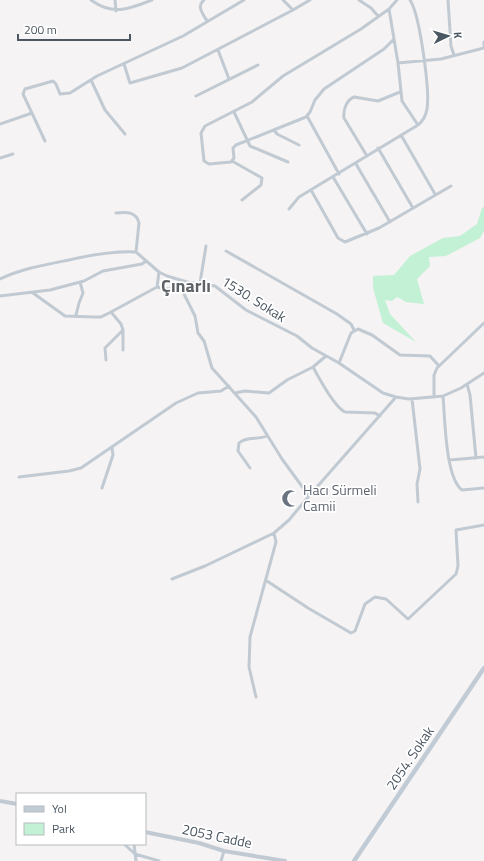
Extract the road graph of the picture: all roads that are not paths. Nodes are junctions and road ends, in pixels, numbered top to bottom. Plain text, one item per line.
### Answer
1 (91, 0) edge
2 (115, 0) edge
3 (152, 0) edge
4 (204, 0) edge
5 (244, 0) edge
6 (283, 0) edge
7 (310, 0) edge
8 (359, 0) edge
9 (397, 0) edge
10 (410, 0) edge
11 (448, 0) edge
12 (388, 9) junction
13 (116, 10) junction
14 (293, 10) junction
15 (378, 16) junction
16 (207, 21) junction
17 (394, 39) junction
18 (484, 42) edge
19 (484, 48) edge
20 (218, 50) junction
21 (454, 55) junction
22 (424, 60) junction
23 (398, 63) junction
24 (124, 64) junction
25 (258, 65) dead end
26 (229, 79) junction
27 (91, 80) junction
28 (400, 92) junction
29 (196, 96) dead end
30 (234, 112) junction
31 (32, 113) junction
32 (307, 116) junction
33 (0, 124) edge
34 (418, 125) junction
35 (274, 130) junction
36 (125, 134) dead end
37 (401, 135) junction
38 (247, 140) junction
39 (45, 141) dead end
40 (299, 145) dead end
41 (378, 148) junction
42 (13, 154) dead end
43 (367, 156) junction
44 (0, 158) edge
45 (232, 161) junction
46 (288, 162) dead end
47 (356, 164) junction
48 (339, 174) junction
49 (333, 177) junction
50 (451, 186) dead end
51 (311, 190) junction
52 (435, 194) junction
53 (242, 200) dead end
54 (412, 208) junction
55 (290, 209) dead end
56 (116, 213) dead end
57 (390, 222) junction
58 (367, 234) junction
59 (206, 246) dead end
60 (226, 251) dead end
61 (136, 252) junction
62 (146, 261) junction
63 (159, 272) junction
64 (0, 279) edge
65 (183, 281) junction
66 (80, 282) junction
67 (200, 284) junction
68 (157, 287) junction
69 (184, 288) junction
70 (33, 293) junction
71 (0, 296) edge
72 (112, 312) junction
73 (76, 316) junction
74 (484, 323) edge
75 (123, 330) junction
76 (354, 330) junction
77 (123, 350) dead end
78 (326, 356) junction
79 (106, 360) dead end
80 (339, 363) junction
81 (439, 366) junction
82 (313, 367) junction
83 (484, 373) edge
84 (467, 384) junction
85 (229, 386) junction
86 (235, 393) junction
87 (443, 396) junction
88 (434, 397) junction
89 (396, 398) junction
90 (412, 399) junction
91 (380, 416) junction
92 (267, 436) junction
93 (112, 448) junction
94 (484, 457) edge
95 (476, 458) junction
96 (450, 460) junction
97 (250, 468) dead end
98 (19, 477) dead end
99 (102, 488) dead end
100 (484, 488) edge
101 (309, 496) junction
102 (418, 502) dead end
103 (484, 525) edge
104 (274, 533) junction
105 (172, 579) dead end
106 (267, 581) junction
107 (484, 668) edge
108 (256, 697) dead end
109 (0, 801) edge
110 (16, 804) edge
111 (146, 832) edge
112 (125, 845) edge
113 (134, 845) edge
114 (224, 851) junction
115 (135, 854) junction
116 (136, 861) edge
117 (159, 861) edge
118 (221, 861) edge
119 (282, 861) edge
120 (354, 861) edge

1 - 13 street
2 - 13 street
3 - 13 street
4 - 16 street
5 - 16 street
6 - 14 street
7 - 14 street
8 - 15 street
9 - 12 street
10 - 22 street
11 - 21 street
12 - 15 street
12 - 17 street
14 - 20 street
15 - 30 street
16 - 24 street
17 - 23 street
17 - 32 street
18 - 19 street
19 - 21 street
20 - 24 street
20 - 26 street
21 - 22 street
22 - 23 street
22 - 34 street
23 - 28 street
24 - 27 street
25 - 26 street
26 - 29 street
27 - 31 street
27 - 36 street
28 - 34 street
28 - 43 street
30 - 38 street
30 - 45 street
31 - 33 street
31 - 39 street
32 - 35 street
32 - 48 street
34 - 37 street
35 - 38 street
35 - 40 street
37 - 41 street
37 - 52 street
38 - 45 street
38 - 46 street
41 - 43 street
41 - 54 street
42 - 44 street
43 - 47 street
45 - 53 street
47 - 48 street
47 - 57 street
48 - 49 street
49 - 51 street
49 - 58 street
50 - 52 street
51 - 55 street
51 - 58 street
52 - 54 street
54 - 57 street
56 - 61 street
57 - 58 street
59 - 67 street
60 - 76 street
61 - 62 street, 1530. Sokak
61 - 64 street
62 - 63 street, 1530. Sokak
62 - 66 street
63 - 65 street, 1530. Sokak
63 - 68 street
65 - 67 street, 1530. Sokak
65 - 69 street
66 - 70 street
66 - 73 street
67 - 78 street, 1530. Sokak
68 - 69 street
68 - 72 street
69 - 85 street
70 - 71 street
70 - 73 street
72 - 73 street
72 - 75 street
74 - 81 street
75 - 77 street
75 - 79 street
76 - 80 street
76 - 81 street
78 - 80 street, 1530. Sokak
78 - 82 street
80 - 89 street, 1530. Sokak
81 - 88 street
82 - 86 street
82 - 91 street
83 - 84 street, 1530. Sokak
84 - 87 street, 1530. Sokak
84 - 95 street
85 - 86 street
85 - 93 street
86 - 92 street
87 - 88 street, 1530. Sokak
87 - 96 street
88 - 90 street, 1530. Sokak
89 - 90 street, 1530. Sokak
89 - 91 street
90 - 102 street
91 - 101 street
92 - 97 street
92 - 101 street
93 - 98 street
93 - 99 street
94 - 95 street
95 - 96 street
96 - 100 street
101 - 104 street
103 - 106 street
104 - 105 street
104 - 106 street
106 - 108 street
107 - 120 main road, 2054. Sokak
109 - 110 street
111 - 114 street, 2053 Cadde
112 - 115 street
113 - 115 street
114 - 118 street
114 - 119 street, 2053 Cadde
115 - 116 street
115 - 117 street

